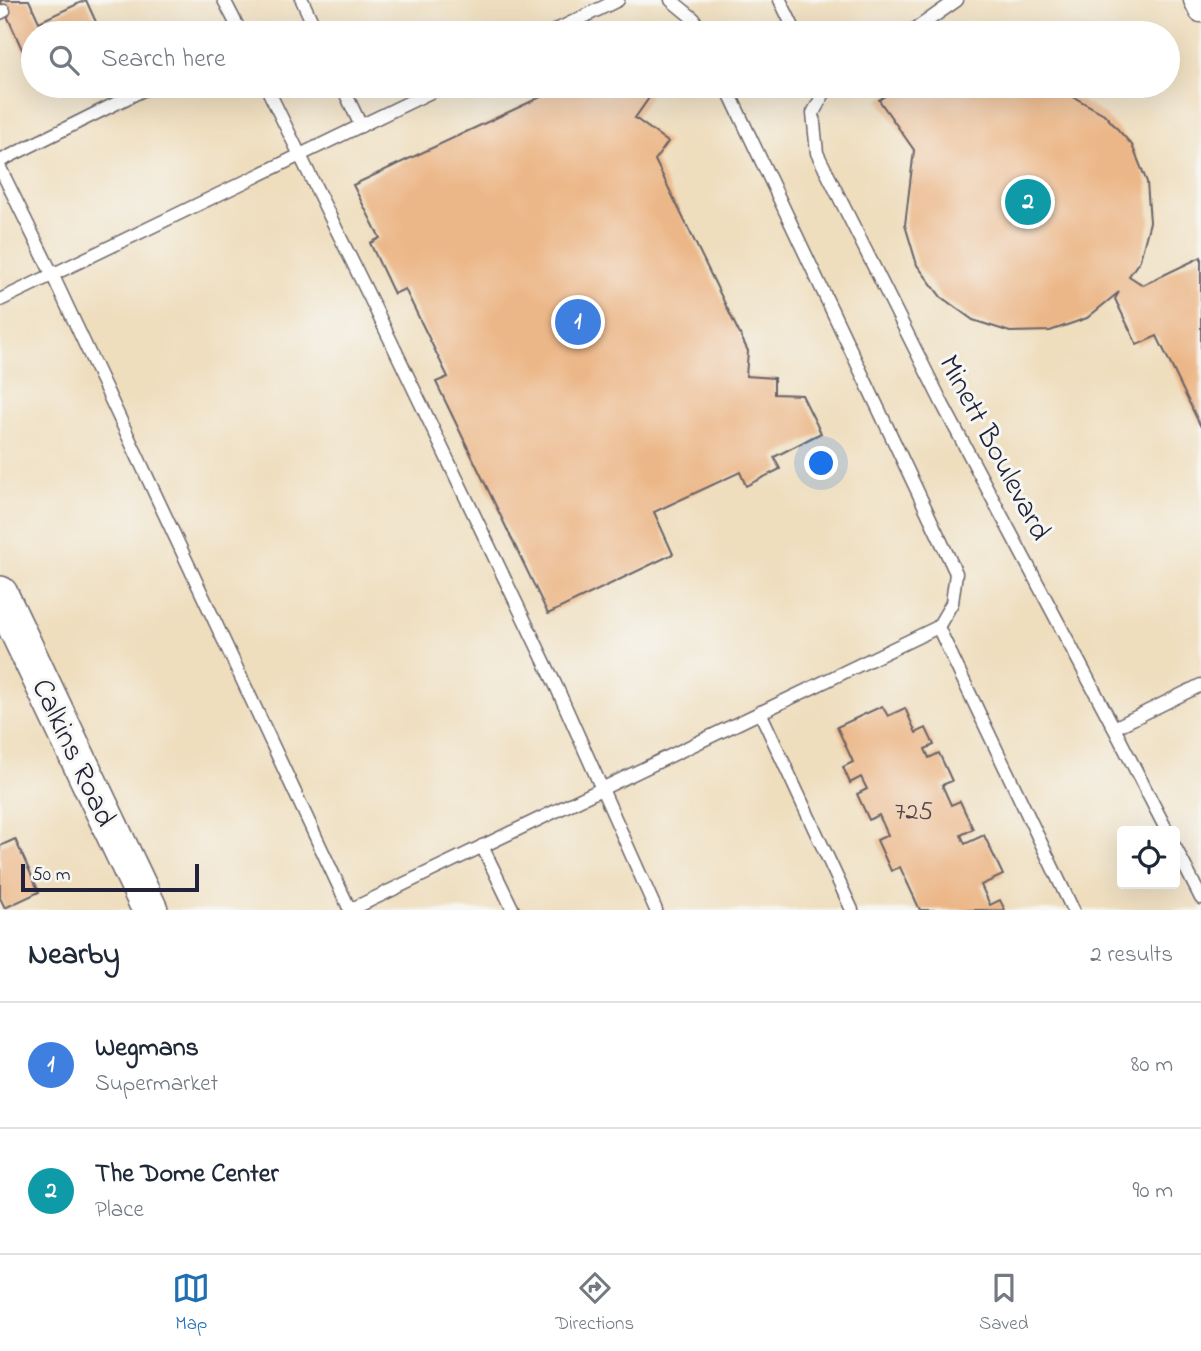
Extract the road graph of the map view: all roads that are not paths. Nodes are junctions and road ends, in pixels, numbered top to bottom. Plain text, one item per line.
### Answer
1 (224, 0) edge
2 (302, 0) edge
3 (618, 0) edge
4 (671, 0) edge
5 (780, 0) edge
6 (957, 0) edge
7 (1196, 0) edge
8 (1201, 10) edge
9 (235, 21) edge
10 (312, 21) edge
11 (575, 21) edge
12 (695, 21) edge
13 (790, 21) edge
14 (927, 21) edge
15 (128, 98) edge
16 (272, 98) edge
17 (348, 98) edge
18 (418, 98) edge
19 (732, 98) edge
20 (821, 98) edge
21 (361, 126) junction
22 (301, 155) junction
23 (0, 161) edge
24 (0, 168) edge
25 (53, 276) junction
26 (0, 300) edge
27 (0, 594) edge
28 (937, 627) junction
29 (1201, 685) edge
30 (760, 712) junction
31 (1114, 728) junction
32 (602, 787) junction
33 (1164, 826) edge
34 (482, 846) junction
35 (1180, 857) edge
36 (1201, 898) edge
37 (150, 910) edge
38 (350, 910) edge
39 (513, 910) edge
40 (656, 910) edge
41 (852, 910) edge
42 (1073, 910) edge

1 - 9 lane
2 - 10 lane
3 - 11 lane
4 - 12 lane
5 - 13 lane
6 - 14 lane
7 - 8 street
15 - 23 lane
16 - 22 lane
17 - 21 lane
18 - 21 lane
19 - 28 lane
20 - 31 lane, Minett Boulevard
21 - 22 lane
22 - 25 lane
22 - 32 lane
24 - 25 lane
25 - 26 lane
25 - 38 lane
27 - 37 main road, Calkins Road
28 - 30 lane
28 - 42 lane
29 - 31 lane
30 - 32 lane
30 - 41 lane
31 - 33 lane, Minett Boulevard
32 - 34 lane
32 - 40 lane
34 - 38 lane
34 - 39 lane
35 - 36 lane

